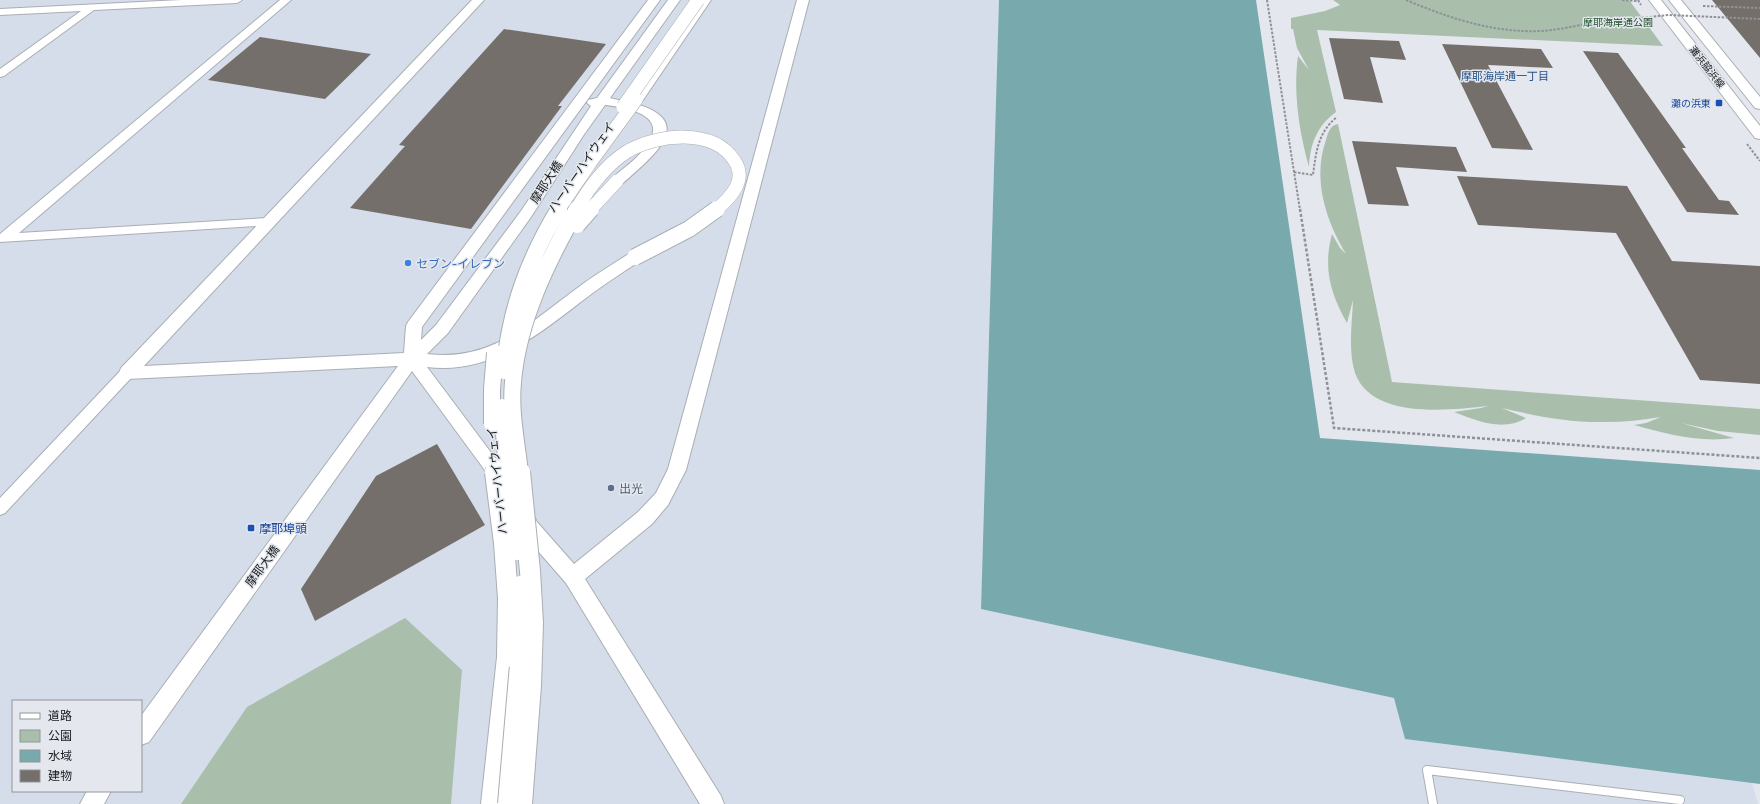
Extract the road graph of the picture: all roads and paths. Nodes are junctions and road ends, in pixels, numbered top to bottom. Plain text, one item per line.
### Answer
1 (237, 0) edge
2 (286, 0) edge
3 (478, 0) edge
4 (654, 0) edge
5 (674, 0) edge
6 (682, 0) edge
7 (698, 0) edge
8 (705, 0) edge
9 (803, 0) edge
10 (1267, 0) edge
11 (1406, 0) edge
12 (1622, 0) edge
13 (1654, 0) edge
14 (1676, 0) edge
15 (1638, 1) edge
16 (1702, 6) dead end
17 (93, 7) junction
18 (1760, 8) edge
19 (0, 12) edge
20 (664, 14) junction
21 (1760, 19) edge
22 (0, 74) edge
23 (602, 101) junction
24 (1760, 105) edge
25 (1337, 117) dead end
26 (1760, 135) edge
27 (1294, 172) junction
28 (268, 222) junction
29 (490, 224) junction
30 (2, 239) edge
31 (412, 359) junction
32 (127, 373) junction
33 (1760, 458) edge
34 (0, 508) edge
35 (573, 577) junction
36 (142, 733) edge
37 (99, 792) edge
38 (1680, 800) dead end
39 (91, 804) edge
40 (492, 804) edge
41 (508, 804) edge
42 (522, 804) edge
43 (531, 804) edge
44 (713, 804) edge
45 (1433, 804) edge

1 - 17 street
2 - 30 street
3 - 28 street
4 - 29 street, 摩耶大橋
5 - 20 street, 摩耶大橋
6 - 20 street
7 - 40 street, ハーバーハイウェイ, bridge
8 - 41 street, ハーバーハイウェイ, bridge
9 - 35 street
10 - 27 path
11 - 21 path, bridge
12 - 15 path
13 - 26 street, 灘浜脇浜線
14 - 24 street, 灘浜脇浜線
16 - 18 path
17 - 19 street
17 - 22 street
20 - 23 street, 摩耶大橋
23 - 29 street
23 - 31 street, 摩耶大橋
23 - 43 street, bridge
25 - 27 path
27 - 33 path
28 - 30 street
28 - 32 street
29 - 31 street, 摩耶大橋
31 - 32 street
31 - 35 street
31 - 36 street, 摩耶大橋
31 - 42 street, bridge
32 - 34 street
35 - 44 street
37 - 39 street
38 - 45 lane

